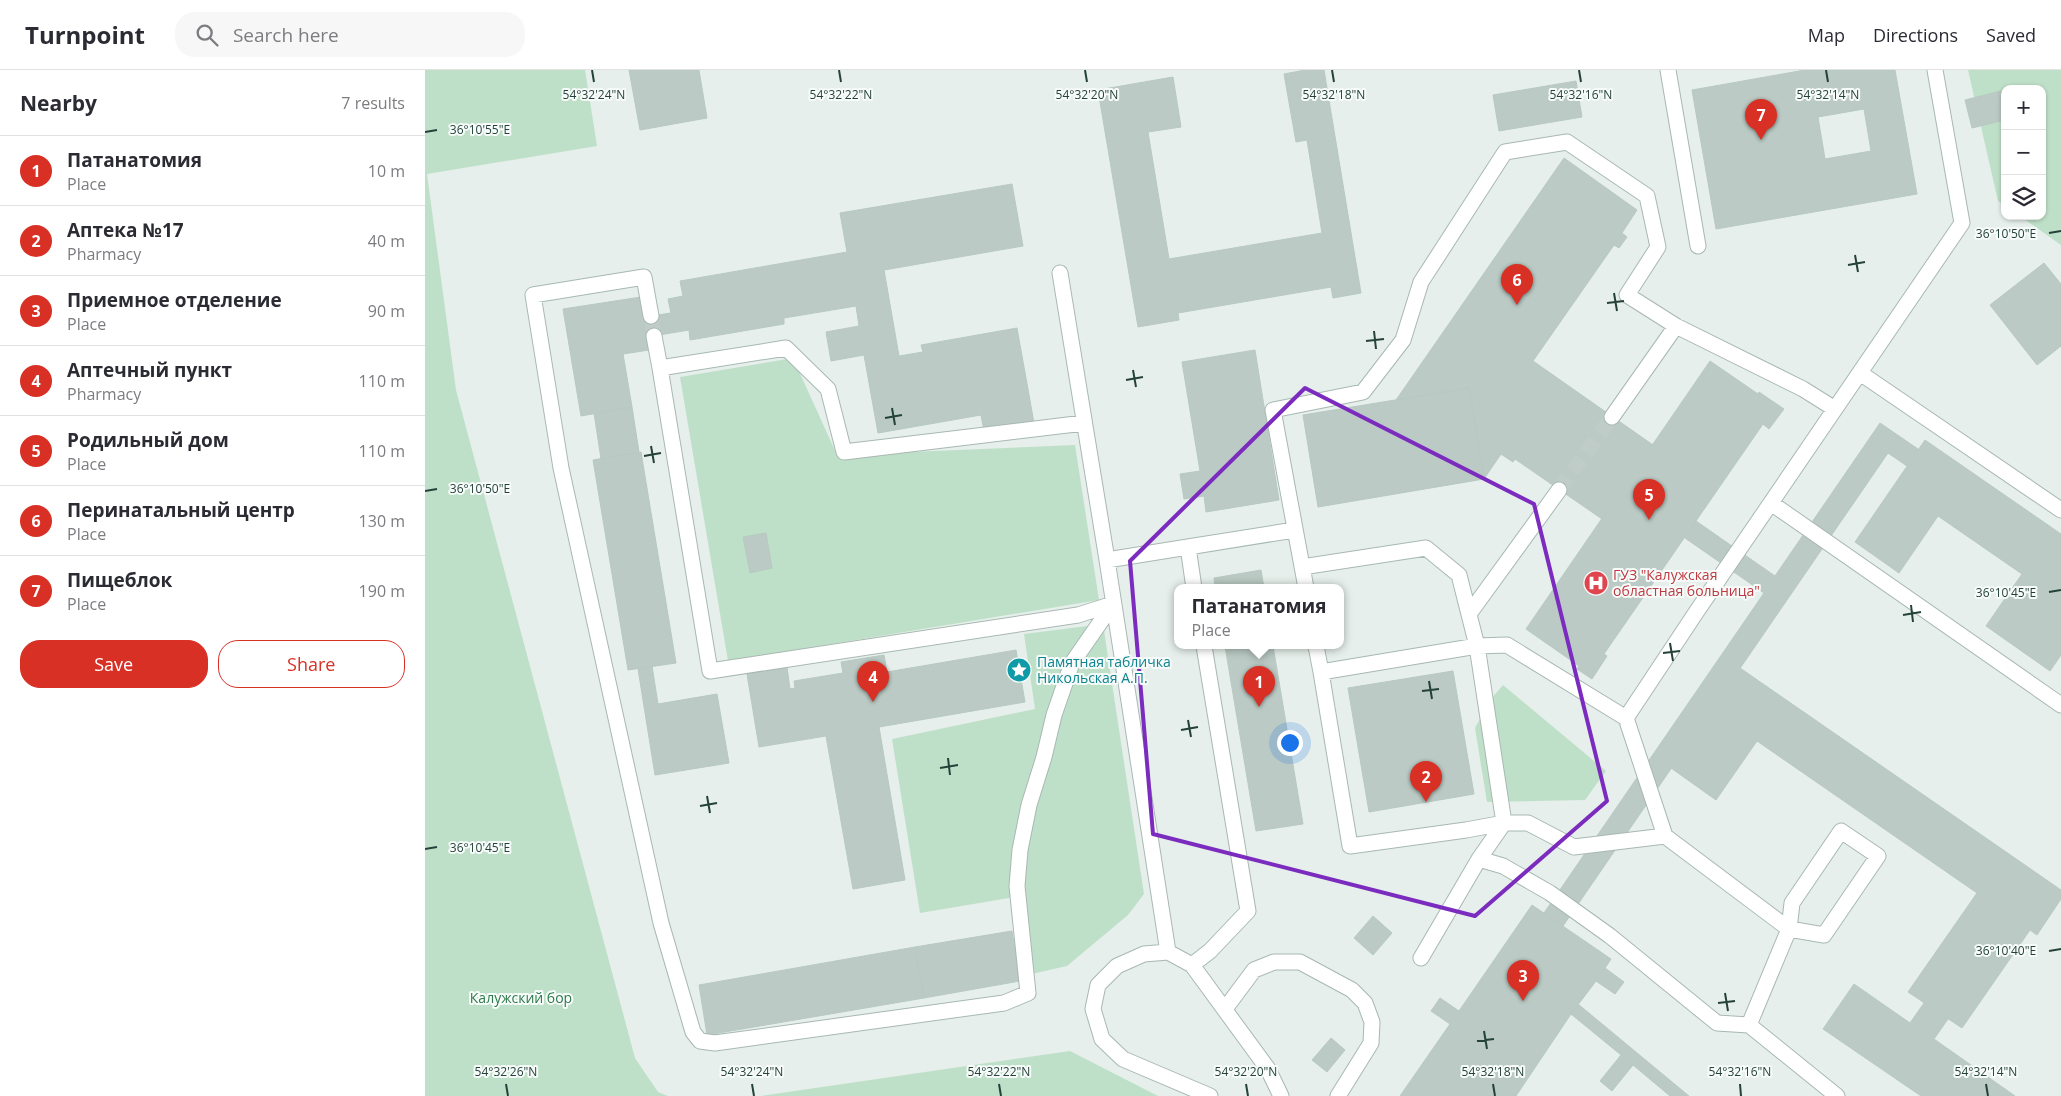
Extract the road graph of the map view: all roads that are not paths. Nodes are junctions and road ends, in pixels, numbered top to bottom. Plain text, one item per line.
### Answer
1 (1668, 70) edge
2 (1935, 70) edge
3 (1698, 246) dead end
4 (1060, 273) dead end
5 (651, 316) tunnel mouth
6 (1676, 326) junction
7 (654, 336) tunnel mouth
8 (660, 368) junction
9 (1860, 373) junction
10 (1835, 409) junction
11 (1612, 417) tunnel mouth
12 (1084, 423) junction
13 (1559, 490) tunnel mouth
14 (1771, 503) junction
15 (2061, 510) edge
16 (1294, 530) junction
17 (1187, 547) junction
18 (1107, 560) junction
19 (1302, 567) junction
20 (1194, 584) edge
21 (1305, 584) edge
22 (1113, 604) junction
23 (1469, 614) junction
24 (1477, 646) junction
25 (1204, 649) edge
26 (1317, 649) edge
27 (1321, 672) junction
28 (2061, 705) edge
29 (1627, 718) junction
30 (1504, 823) junction
31 (1665, 836) junction
32 (1479, 859) junction
33 (1789, 929) junction
34 (1168, 952) junction
35 (1421, 958) dead end
36 (1192, 965) junction
37 (1225, 1009) junction
38 (1749, 1025) junction
39 (1210, 1096) edge
40 (1281, 1096) edge
41 (1338, 1096) edge
42 (1837, 1096) edge

1 - 3 street
2 - 9 street
4 - 12 street
5 - 22 street
6 - 10 street
6 - 11 street
6 - 16 street
7 - 8 street
8 - 12 street
8 - 22 street
9 - 10 street
9 - 15 street
10 - 14 street
12 - 18 street
13 - 23 street
14 - 28 street
14 - 29 street
16 - 17 street
16 - 19 street
17 - 18 street
17 - 20 street
18 - 22 street
19 - 21 street
19 - 23 street
22 - 34 street
23 - 24 street
24 - 27 street
24 - 29 street
24 - 30 street
25 - 36 street
26 - 27 street
27 - 30 street
29 - 31 street
30 - 31 street
30 - 32 street
31 - 33 street
32 - 35 street
32 - 38 street
33 - 33 street
33 - 38 street
34 - 36 street
34 - 39 street
36 - 37 street
37 - 40 street
37 - 41 street
38 - 42 street

